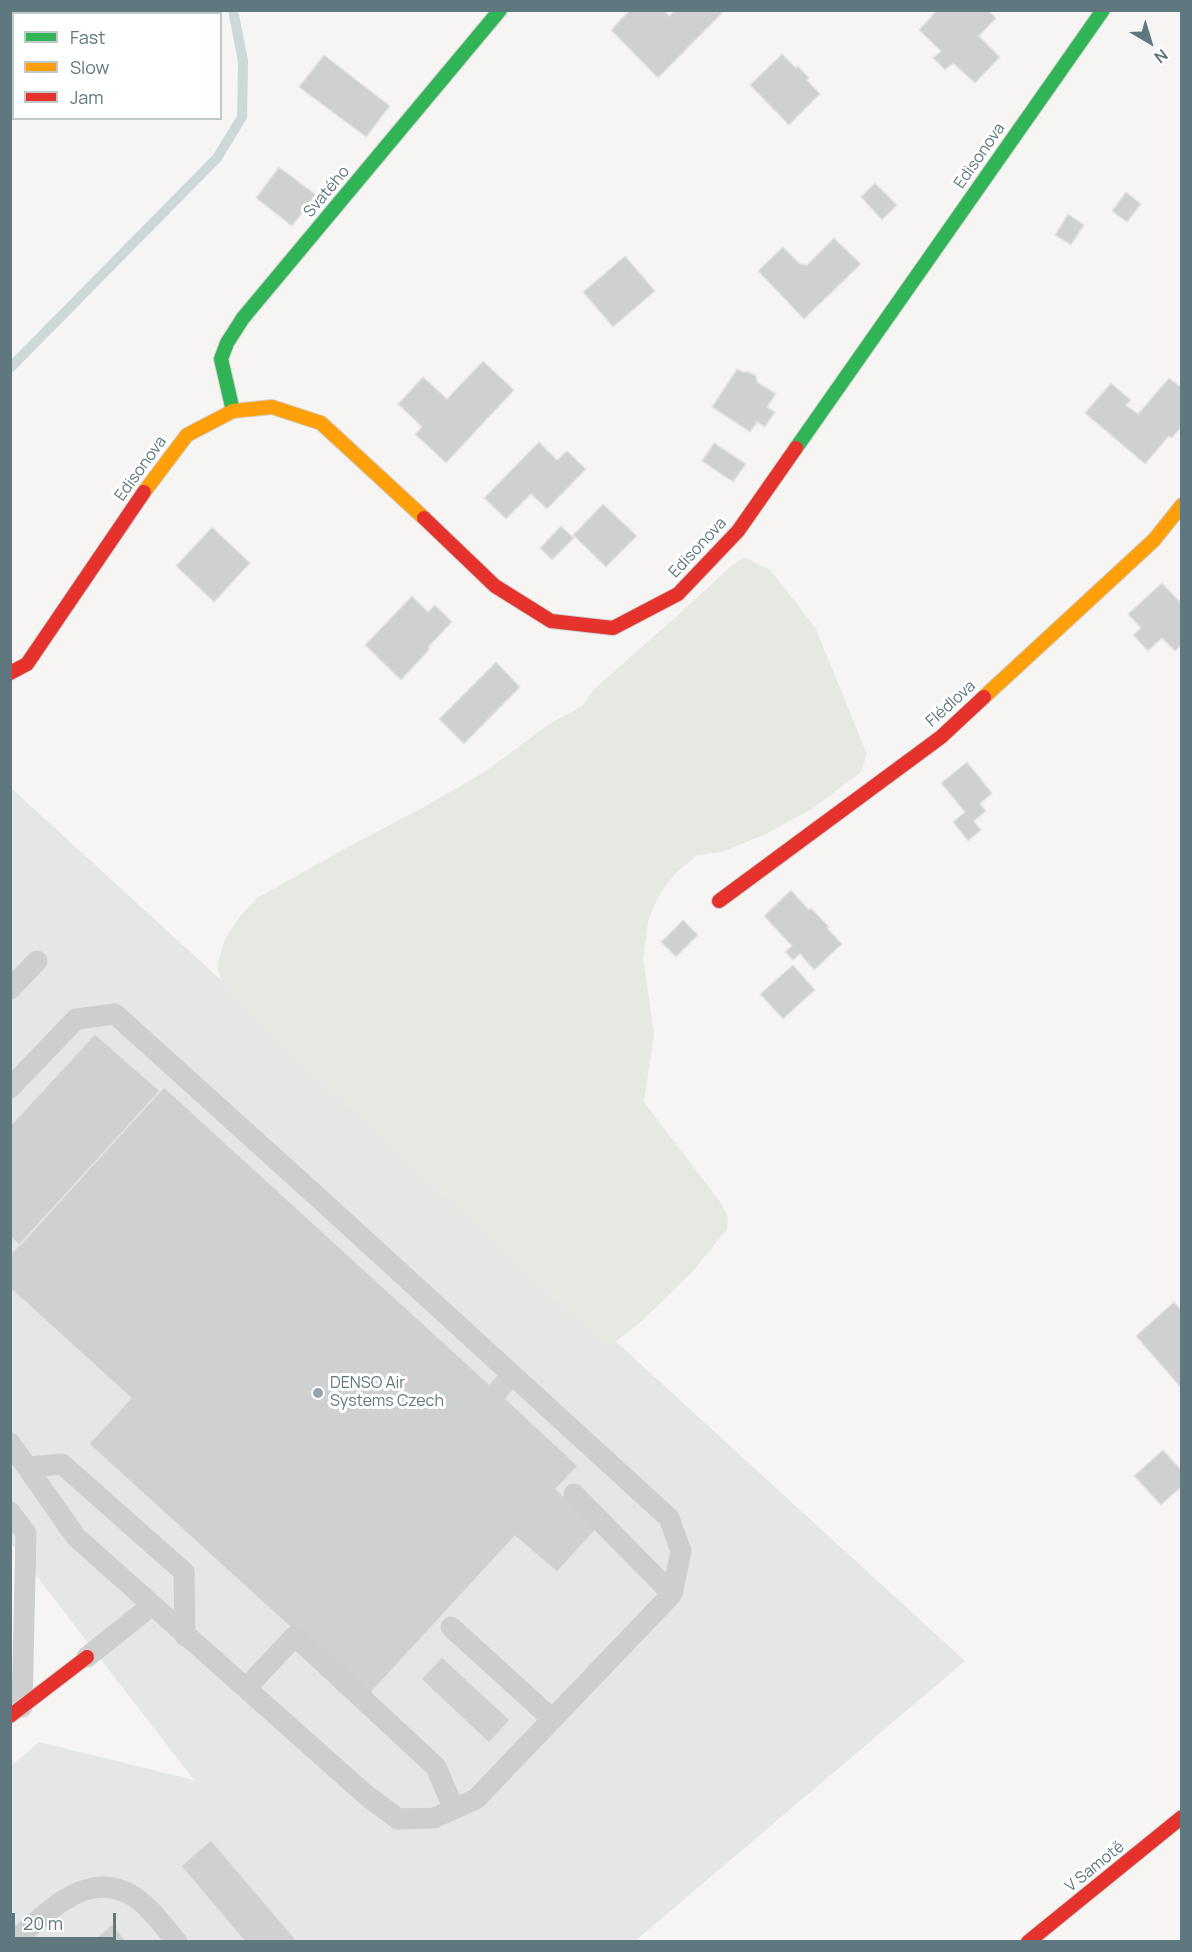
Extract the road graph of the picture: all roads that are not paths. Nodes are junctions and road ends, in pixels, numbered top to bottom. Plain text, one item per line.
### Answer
1 (500, 10) edge
2 (1103, 10) edge
3 (233, 411) junction
4 (1182, 506) edge
5 (10, 673) edge
6 (719, 901) dead end
7 (37, 962) dead end
8 (10, 988) edge
9 (10, 1088) edge
10 (10, 1443) edge
11 (28, 1467) junction
12 (574, 1494) dead end
13 (10, 1512) edge
14 (672, 1594) junction
15 (151, 1606) junction
16 (451, 1627) dead end
17 (185, 1636) junction
18 (87, 1657) joint
19 (246, 1688) junction
20 (16, 1711) edge
21 (552, 1719) junction
22 (454, 1809) junction
23 (1182, 1817) edge
24 (13, 1941) edge
25 (177, 1941) edge
26 (1028, 1941) edge

1 - 3 street, Svatého
2 - 3 street, Edisonova
3 - 5 street, Edisonova
4 - 6 street, Flédlova
7 - 8 lane
9 - 14 lane
10 - 11 lane
11 - 15 lane
11 - 17 lane
12 - 14 lane
13 - 20 lane
14 - 21 lane
15 - 17 lane
15 - 18 lane
16 - 21 lane
17 - 19 lane
18 - 20 street
19 - 22 lane
19 - 22 lane
21 - 22 lane
23 - 26 street, V Samotě
24 - 25 lane

